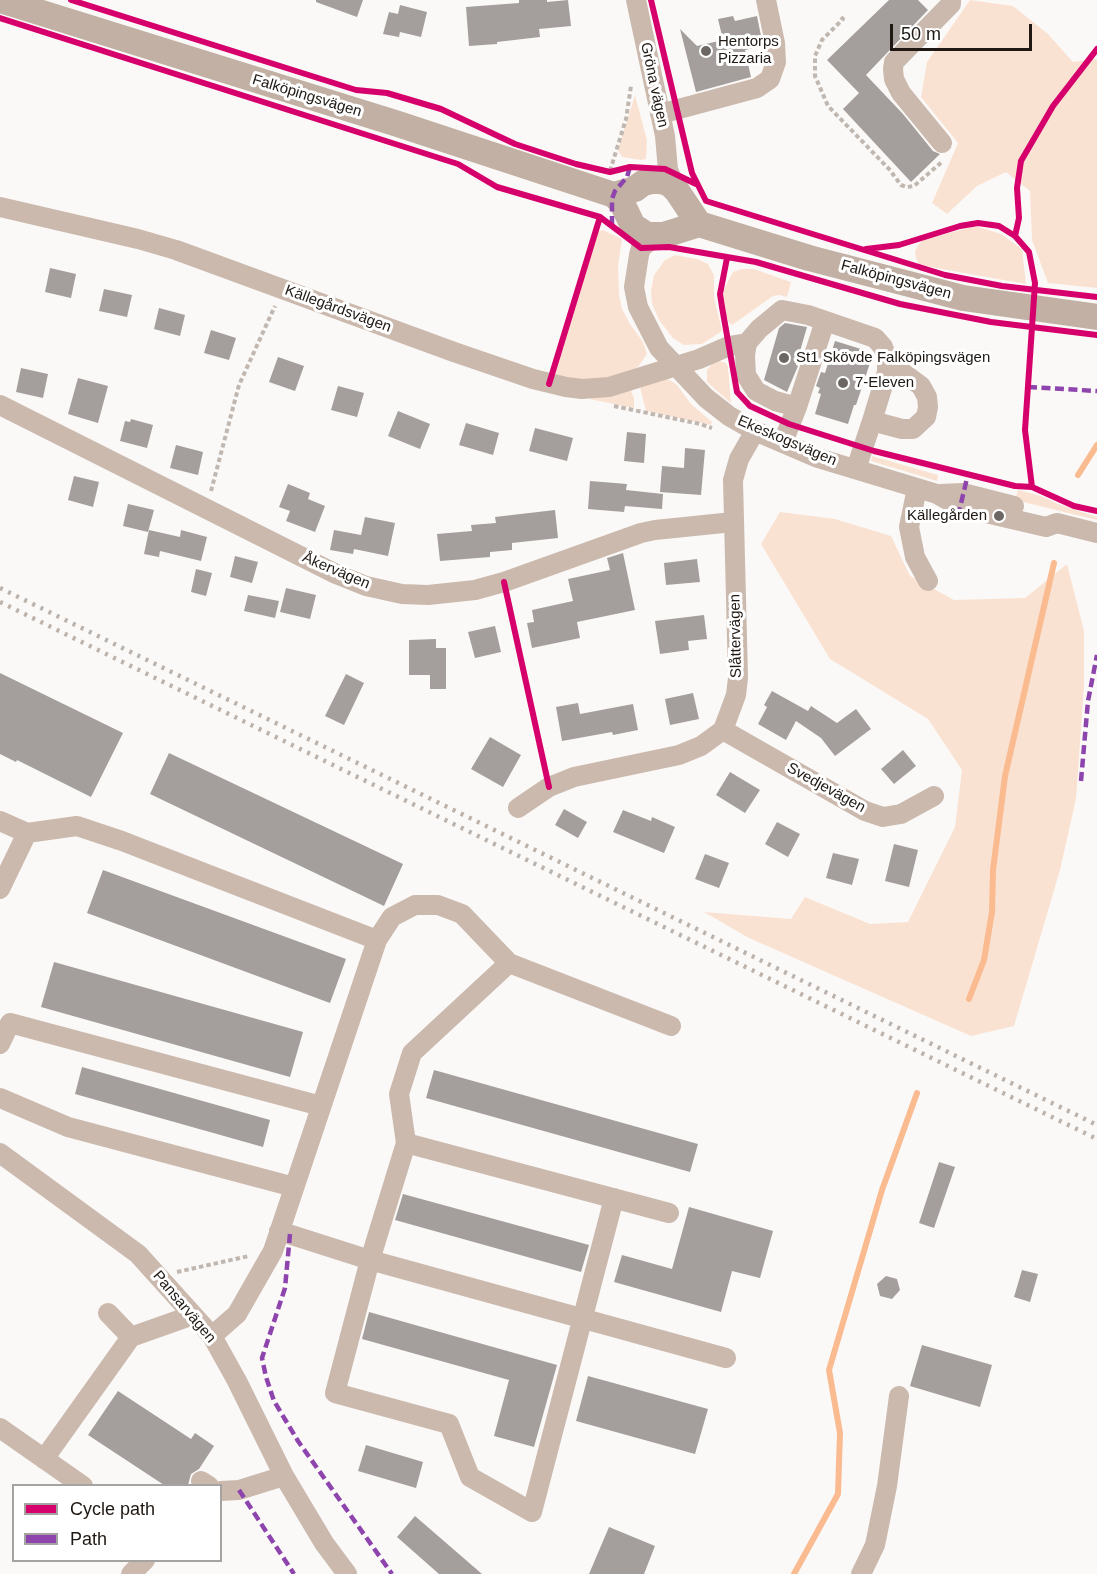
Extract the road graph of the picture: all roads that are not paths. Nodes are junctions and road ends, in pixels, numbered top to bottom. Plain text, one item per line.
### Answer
1 (0, 0) edge
2 (636, 0) edge
3 (766, 0) edge
4 (951, 0) edge
5 (660, 114) junction
6 (942, 143) road end
7 (648, 185) junction
8 (0, 207) edge
9 (699, 225) junction
10 (646, 232) junction
11 (1097, 317) edge
12 (825, 321) junction
13 (747, 342) junction
14 (887, 361) junction
15 (675, 367) junction
16 (0, 405) edge
17 (797, 407) junction
18 (872, 421) junction
19 (755, 431) junction
20 (783, 442) junction
21 (856, 469) junction
22 (917, 488) junction
23 (733, 522) junction
24 (1097, 532) edge
25 (928, 581) dead end
26 (723, 730) junction
27 (934, 796) dead end
28 (518, 808) dead end
29 (0, 821) edge
30 (27, 833) junction
31 (0, 889) edge
32 (377, 940) junction
33 (509, 963) junction
34 (671, 1026) dead end
35 (0, 1044) edge
36 (0, 1098) edge
37 (321, 1106) junction
38 (405, 1143) junction
39 (0, 1153) edge
40 (294, 1187) junction
41 (614, 1198) junction
42 (669, 1213) dead end
43 (279, 1231) junction
44 (370, 1260) junction
45 (108, 1313) dead end
46 (193, 1315) junction
47 (582, 1319) junction
48 (212, 1336) junction
49 (131, 1337) junction
50 (726, 1358) dead end
51 (899, 1396) dead end
52 (0, 1428) edge
53 (44, 1459) junction
54 (284, 1476) junction
55 (82, 1484) edge
56 (222, 1491) edge
57 (143, 1562) edge
58 (131, 1574) edge
59 (347, 1574) edge
60 (861, 1574) edge

1 - 7 main road, Falköpingsvägen
2 - 5 street, Gröna vägen
3 - 5 street
4 - 6 street
5 - 7 street, Gröna vägen
7 - 9 main road
7 - 10 main road
7 - 10 main road
8 - 15 street, Källegårdsvägen
9 - 10 main road
9 - 11 main road, Falköpingsvägen
10 - 15 street, Ekeskogsvägen
12 - 13 street
12 - 14 street
12 - 17 street
13 - 15 street, Källegårdsvägen
13 - 17 street
14 - 18 street
14 - 18 street
15 - 19 street, Ekeskogsvägen
16 - 23 street, Åkervägen
17 - 20 street
18 - 21 street
19 - 20 street, Ekeskogsvägen
19 - 23 street, Slåttervägen
20 - 21 street, Ekeskogsvägen
21 - 22 street, Ekeskogsvägen
22 - 24 street, Ekeskogsvägen
22 - 25 street
23 - 26 street, Slåttervägen
26 - 27 street, Svedjevägen
26 - 28 street
29 - 30 street
30 - 31 street
30 - 32 street
32 - 33 street
32 - 37 street
33 - 34 street
33 - 38 street
35 - 37 street
36 - 40 street
37 - 40 street
38 - 41 street
38 - 44 street
39 - 46 street, Pansarvägen
40 - 43 street
41 - 42 street
41 - 47 street
43 - 44 street
43 - 48 street
44 - 47 street
44 - 47 street
45 - 49 street
46 - 48 street, Pansarvägen
46 - 49 street
47 - 50 street
48 - 54 street, Pansarvägen
49 - 53 street
51 - 60 street
52 - 53 street
53 - 55 street
54 - 56 street
54 - 59 street, Pansarvägen
57 - 58 street

